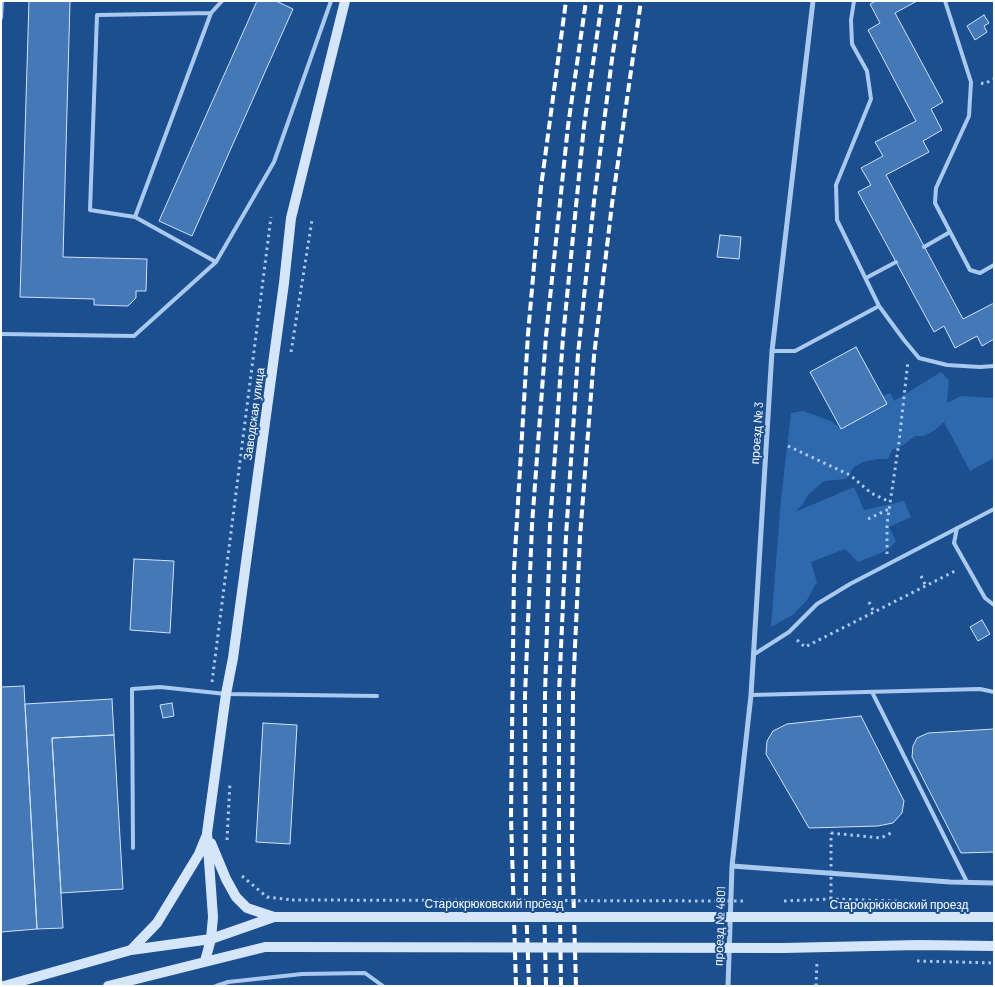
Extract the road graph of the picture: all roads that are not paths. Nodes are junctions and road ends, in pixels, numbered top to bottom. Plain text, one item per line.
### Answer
1 (2, 1) edge
2 (222, 1) edge
3 (331, 1) edge
4 (345, 1) edge
5 (813, 1) edge
6 (854, 1) edge
7 (945, 1) edge
8 (211, 13) junction
9 (1, 18) edge
10 (135, 217) junction
11 (950, 232) junction
12 (924, 247) dead end
13 (216, 262) junction
14 (896, 262) dead end
15 (994, 265) edge
16 (866, 278) junction
17 (879, 306) junction
18 (1, 334) edge
19 (772, 351) junction
20 (994, 366) edge
21 (994, 509) edge
22 (957, 528) junction
23 (994, 606) edge
24 (753, 655) junction
25 (872, 692) junction
26 (994, 692) edge
27 (226, 694) junction
28 (752, 695) junction
29 (377, 696) dead end
30 (207, 834) junction
31 (133, 848) dead end
32 (732, 866) junction
33 (967, 882) junction
34 (994, 883) edge
35 (994, 917) edge
36 (274, 918) junction
37 (212, 939) junction
38 (994, 946) edge
39 (131, 950) junction
40 (205, 961) junction
41 (4, 986) edge
42 (108, 986) edge
43 (216, 986) edge
44 (383, 986) edge
45 (728, 986) edge

1 - 9 lane
2 - 8 lane
3 - 13 lane
4 - 27 main road, Заводская улица
5 - 19 street, проезд № 3
6 - 16 lane
7 - 11 lane
8 - 10 lane
8 - 10 lane
10 - 13 lane
11 - 12 lane
11 - 15 lane
13 - 18 lane
14 - 16 lane
16 - 17 lane
17 - 19 lane
17 - 20 lane
19 - 24 street, проезд № 3
21 - 22 lane
22 - 23 lane
22 - 24 lane
24 - 28 street, проезд № 3
25 - 26 lane
25 - 28 lane
25 - 33 lane
27 - 29 lane
27 - 30 main road, Заводская улица
27 - 31 lane
28 - 32 street, проезд № 3
30 - 36 main road
30 - 37 main road
30 - 39 main road
32 - 33 street
32 - 45 street, проезд № 4801
33 - 34 street
35 - 36 main road, Старокрюковский проезд, bridge
36 - 37 main road, Старокрюковский проезд
37 - 39 main road, Старокрюковский проезд
37 - 40 main road
38 - 40 main road, bridge
39 - 41 main road, Старокрюковский проезд
40 - 42 main road
43 - 44 lane

